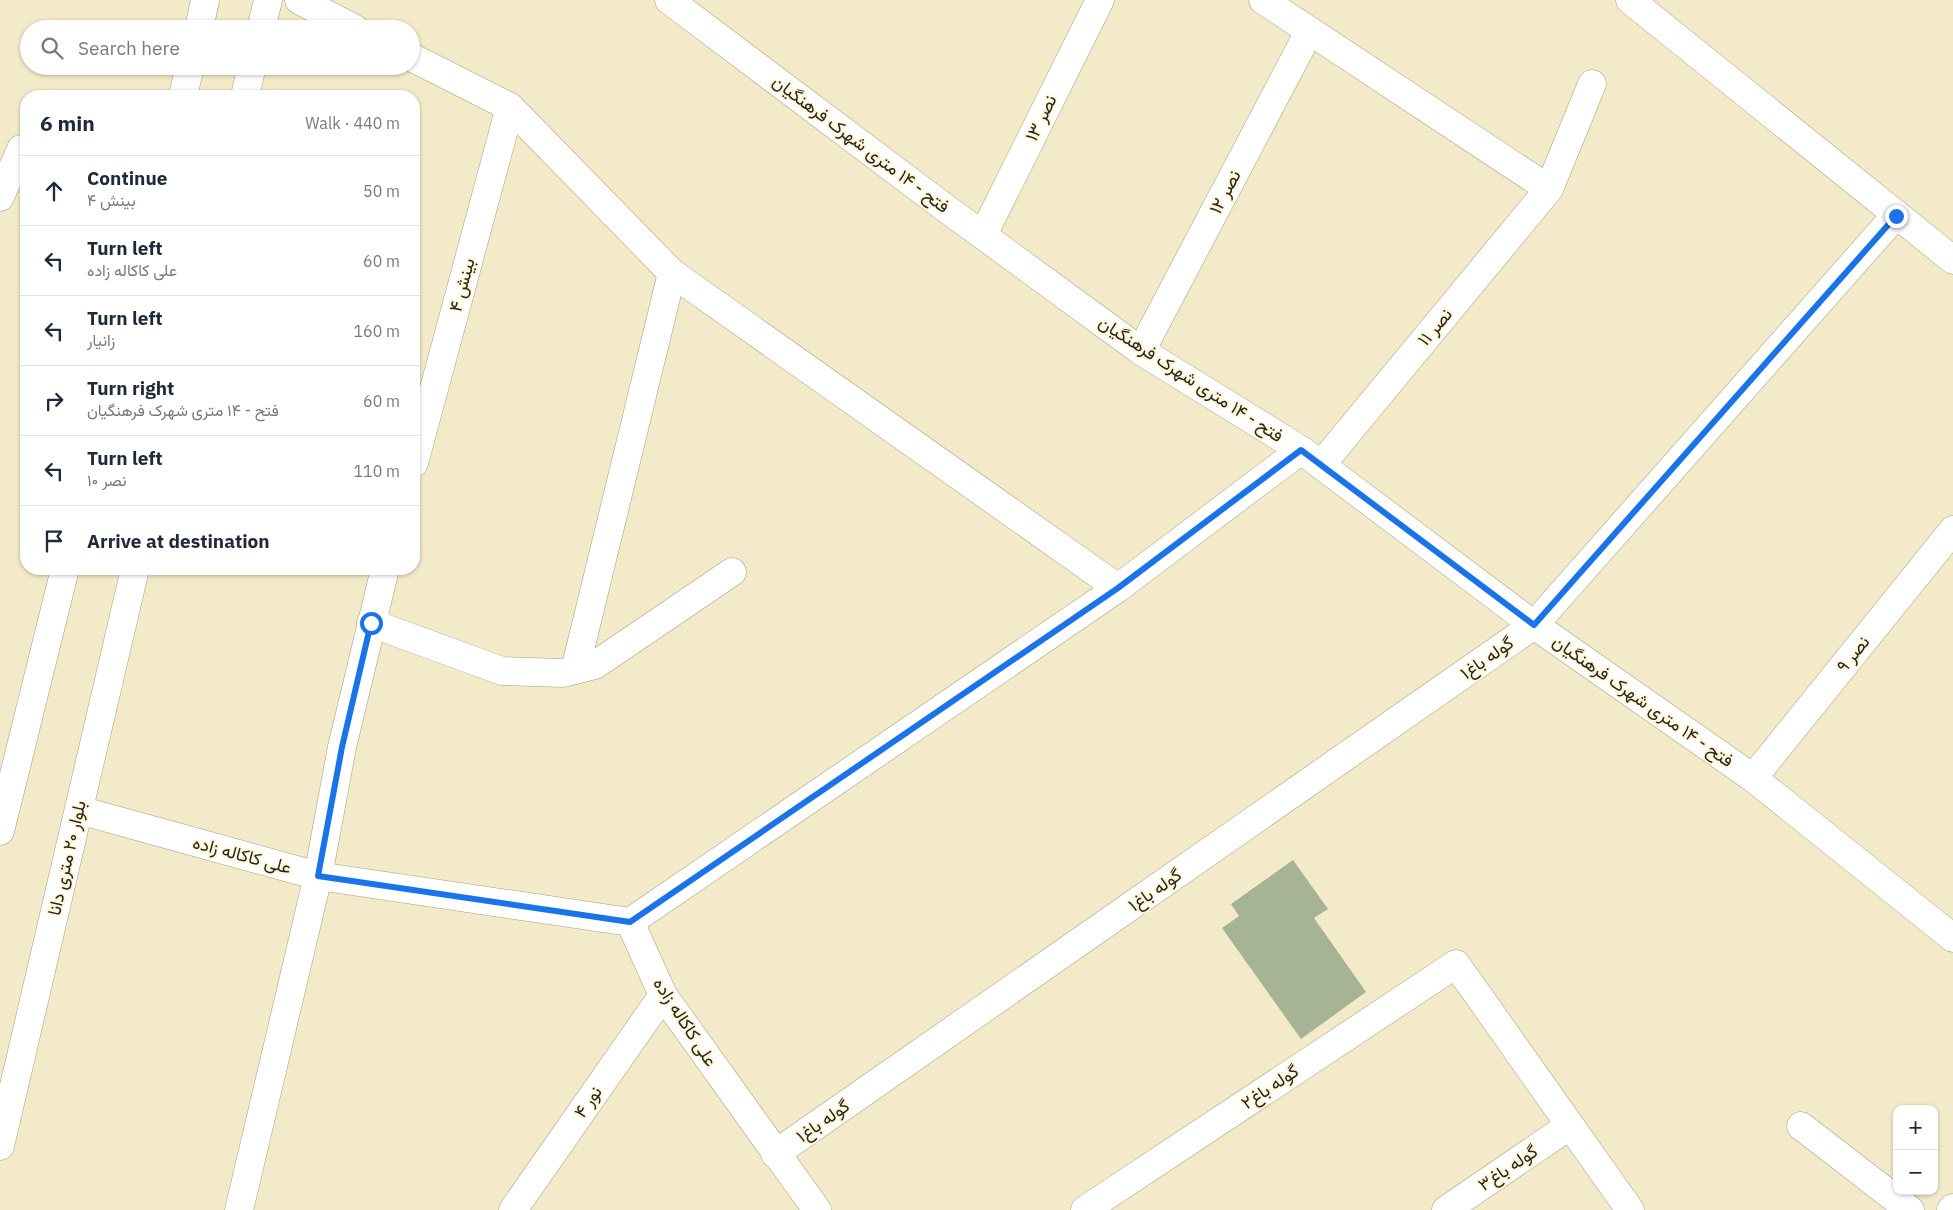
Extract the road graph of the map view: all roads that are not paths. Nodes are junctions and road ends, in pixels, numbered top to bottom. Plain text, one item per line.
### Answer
1 (205, 0) edge
2 (268, 0) edge
3 (299, 0) edge
4 (669, 0) edge
5 (1100, 0) edge
6 (1263, 0) edge
7 (1630, 0) edge
8 (200, 20) edge
9 (263, 20) edge
10 (338, 20) edge
11 (1310, 32) junction
12 (420, 62) edge
13 (188, 75) edge
14 (250, 75) edge
15 (1592, 84) dead end
16 (184, 90) edge
17 (246, 90) edge
18 (510, 107) junction
19 (16, 147) edge
20 (1549, 189) junction
21 (0, 197) edge
22 (1896, 216) junction
23 (983, 236) junction
24 (1953, 260) edge
25 (672, 273) junction
26 (1142, 351) junction
27 (420, 441) edge
28 (1311, 457) junction
29 (1953, 530) edge
30 (732, 572) dead end
31 (63, 575) edge
32 (134, 575) edge
33 (383, 575) edge
34 (1118, 588) junction
35 (371, 623) junction
36 (1534, 625) junction
37 (574, 670) junction
38 (7, 768) edge
39 (1754, 778) junction
40 (79, 810) junction
41 (0, 831) edge
42 (318, 876) junction
43 (630, 922) junction
44 (1953, 938) edge
45 (663, 995) junction
46 (1569, 1126) junction
47 (1802, 1126) dead end
48 (0, 1146) edge
49 (776, 1154) junction
50 (240, 1210) edge
51 (513, 1210) edge
52 (816, 1210) edge
53 (1085, 1210) edge
54 (1446, 1210) edge
55 (1630, 1210) edge
56 (1910, 1210) edge

1 - 8 street
2 - 9 street
3 - 10 street
4 - 23 street, فتح - ۱۴ متری شهرک فرهنگیان
5 - 23 street, نصر ۱۳
6 - 11 street
7 - 22 street
11 - 20 street
11 - 26 street, نصر ۱۲
12 - 18 street
13 - 16 street
14 - 17 street
15 - 20 street, نصر ۱۱
18 - 25 street
18 - 27 street, بینش ۴
19 - 21 street
20 - 28 street, نصر ۱۱
22 - 24 street
22 - 36 street, گوله باغ۱
23 - 26 street, فتح - ۱۴ متری شهرک فرهنگیان
25 - 34 street
25 - 37 street
26 - 28 street, فتح - ۱۴ متری شهرک فرهنگیان
28 - 34 street, نصر ۱۱
28 - 36 street, فتح - ۱۴ متری شهرک فرهنگیان
29 - 39 street, نصر ۹
30 - 37 street
31 - 38 street
32 - 40 street, بلوار ۲۰ متری دانا
33 - 35 street
34 - 43 street, نصر ۱۱
35 - 37 street
35 - 42 street
36 - 39 street, فتح - ۱۴ متری شهرک فرهنگیان
36 - 49 street, گوله باغ۱
38 - 41 street
39 - 44 street, فتح - ۱۴ متری شهرک فرهنگیان
40 - 42 street, علی کاکاله زاده
40 - 48 street, بلوار ۲۰ متری دانا
42 - 43 street, علی کاکاله زاده
42 - 50 street
43 - 45 street, علی کاکاله زاده
45 - 49 street, علی کاکاله زاده
45 - 51 street, نور ۴
46 - 53 street, گوله باغ۲
46 - 54 street, گوله باغ۳
46 - 55 street
47 - 56 street
49 - 52 street, علی کاکاله زاده

